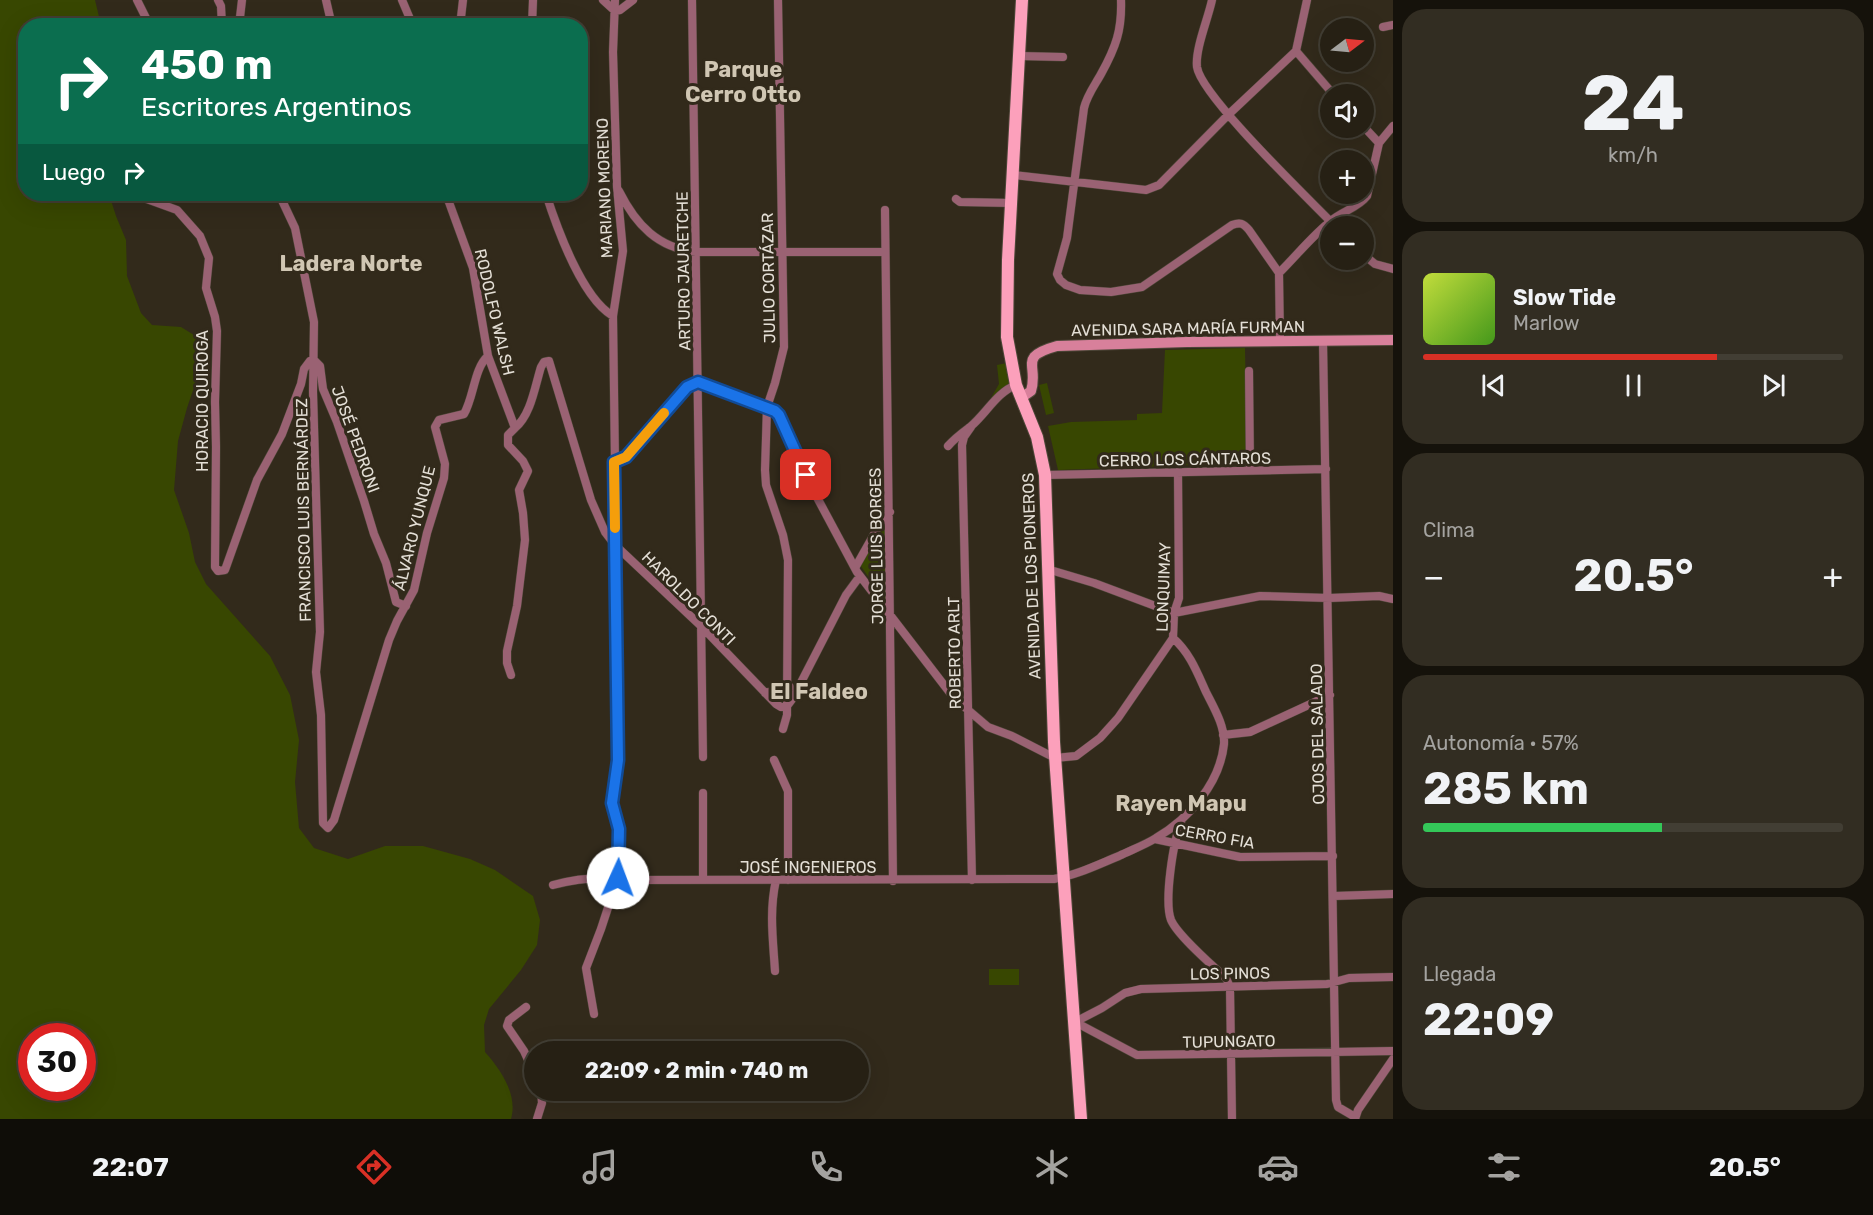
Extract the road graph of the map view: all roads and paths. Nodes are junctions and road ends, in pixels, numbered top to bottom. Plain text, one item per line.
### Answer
1 (137, 0) edge
2 (218, 0) edge
3 (242, 0) edge
4 (326, 0) edge
5 (402, 0) edge
6 (463, 0) edge
7 (533, 0) edge
8 (603, 0) edge
9 (615, 0) edge
10 (633, 0) edge
11 (692, 0) edge
12 (778, 0) edge
13 (1022, 0) edge
14 (1121, 0) edge
15 (1212, 0) edge
16 (1307, 0) edge
17 (615, 11) junction
18 (146, 18) edge
19 (222, 18) edge
20 (240, 18) edge
21 (330, 18) edge
22 (410, 18) edge
23 (463, 18) edge
24 (532, 18) edge
25 (1393, 25) edge
26 (1383, 27) dead end
27 (1296, 51) junction
28 (1019, 56) junction
29 (1063, 57) dead end
30 (1325, 84) edge
31 (1228, 115) junction
32 (1393, 126) edge
33 (1374, 138) edge
34 (1379, 143) junction
35 (1014, 175) junction
36 (1074, 181) junction
37 (617, 187) junction
38 (956, 199) dead end
39 (152, 201) edge
40 (282, 201) edge
41 (449, 201) edge
42 (549, 201) edge
43 (1012, 203) junction
44 (885, 210) dead end
45 (1325, 216) edge
46 (1340, 216) edge
47 (1320, 236) edge
48 (696, 252) junction
49 (781, 252) junction
50 (885, 252) junction
51 (1374, 263) edge
52 (1393, 269) edge
53 (1279, 273) junction
54 (613, 316) junction
55 (1393, 340) edge
56 (1280, 341) junction
57 (1323, 341) junction
58 (488, 356) junction
59 (314, 360) junction
60 (1249, 371) dead end
61 (698, 382) junction
62 (1016, 385) junction
63 (1021, 398) junction
64 (767, 407) junction
65 (971, 427) junction
66 (515, 428) junction
67 (948, 446) dead end
68 (614, 462) junction
69 (1326, 469) junction
70 (1250, 470) junction
71 (1178, 472) junction
72 (1045, 475) junction
73 (890, 512) junction
74 (615, 545) junction
75 (855, 568) junction
76 (1047, 569) junction
77 (860, 576) junction
78 (1329, 598) junction
79 (1393, 599) edge
80 (406, 606) junction
81 (1174, 613) junction
82 (890, 617) junction
83 (700, 626) junction
84 (1173, 638) junction
85 (511, 675) dead end
86 (800, 685) junction
87 (786, 688) junction
88 (765, 693) junction
89 (1330, 695) junction
90 (787, 706) junction
91 (969, 713) junction
92 (783, 729) dead end
93 (1223, 735) junction
94 (703, 757) dead end
95 (1055, 758) junction
96 (774, 759) dead end
97 (703, 793) dead end
98 (1181, 821) junction
99 (328, 828) joint
100 (1155, 839) junction
101 (1174, 843) junction
102 (1333, 856) junction
103 (618, 878) junction
104 (1063, 878) junction
105 (703, 880) junction
106 (776, 880) junction
107 (788, 880) junction
108 (972, 880) junction
109 (893, 881) junction
110 (553, 885) dead end
111 (1393, 894) edge
112 (1334, 896) junction
113 (775, 971) dead end
114 (1393, 977) edge
115 (1335, 982) junction
116 (1230, 987) junction
117 (526, 1007) dead end
118 (594, 1014) dead end
119 (1075, 1022) junction
120 (524, 1051) edge
121 (1393, 1051) edge
122 (1335, 1053) junction
123 (1231, 1054) junction
124 (1393, 1059) edge
125 (542, 1101) edge
126 (1355, 1118) edge
127 (537, 1119) edge
128 (1081, 1119) edge
129 (1232, 1119) edge

1 - 18 street
2 - 19 street
3 - 20 street
4 - 21 street
5 - 22 street
6 - 23 street
7 - 24 street
8 - 17 street
9 - 17 street, MARIANO MORENO
10 - 17 street
11 - 48 street, ARTURO JAURETCHE
12 - 49 street, JULIO CORTÁZAR
13 - 28 main road, AVENIDA DE LOS PIONEROS
14 - 36 street
15 - 31 street
16 - 27 street
17 - 37 street, MARIANO MORENO
25 - 26 street
27 - 30 street
27 - 31 street
28 - 29 street
28 - 35 main road, AVENIDA DE LOS PIONEROS
31 - 36 street
31 - 45 street
32 - 34 street
33 - 34 street
34 - 46 street
35 - 36 street
35 - 43 main road, AVENIDA DE LOS PIONEROS
36 - 53 street
37 - 48 street
37 - 54 street, MARIANO MORENO
38 - 43 street
39 - 59 street, HORACIO QUIROGA
40 - 59 street, FRANCISCO LUIS BERNÁRDEZ
41 - 58 street, RODOLFO WALSH
42 - 54 street
43 - 62 main road, AVENIDA DE LOS PIONEROS
44 - 50 street, JORGE LUIS BORGES
47 - 53 street
48 - 49 street
48 - 61 street, ARTURO JAURETCHE
49 - 50 street
49 - 64 street, JULIO CORTÁZAR
50 - 73 street, JORGE LUIS BORGES
51 - 52 street
53 - 56 street
54 - 68 street, MARIANO MORENO
55 - 57 main road, AVENIDA SARA MARÍA FURMAN
56 - 57 main road, AVENIDA SARA MARÍA FURMAN
56 - 63 main road, AVENIDA SARA MARÍA FURMAN
57 - 69 street, OJOS DEL SALADO
58 - 66 street, RODOLFO WALSH
58 - 80 street, ÁLVARO YUNQUE
59 - 80 street, JOSÉ PEDRONI
59 - 99 street, FRANCISCO LUIS BERNÁRDEZ
60 - 70 street
61 - 64 street
61 - 68 street
61 - 83 street, ARTURO JAURETCHE
62 - 63 main road, AVENIDA DE LOS PIONEROS
62 - 65 street
63 - 72 main road, AVENIDA DE LOS PIONEROS
64 - 75 street
64 - 87 street, JULIO CORTÁZAR
65 - 67 street
65 - 91 street, ROBERTO ARLT
66 - 74 street, HAROLDO CONTI
66 - 85 street, RODOLFO WALSH
68 - 74 street, MARIANO MORENO
69 - 70 street, CERRO LOS CÁNTAROS
69 - 78 street, OJOS DEL SALADO
70 - 71 street, CERRO LOS CÁNTAROS
71 - 72 street, CERRO LOS CÁNTAROS
71 - 81 street, LONQUIMAY
72 - 76 main road, AVENIDA DE LOS PIONEROS
73 - 75 street
73 - 82 street, JORGE LUIS BORGES
74 - 83 street, HAROLDO CONTI
74 - 103 street, MARIANO MORENO
75 - 77 street
76 - 81 street
76 - 95 main road, AVENIDA DE LOS PIONEROS
77 - 82 street
77 - 86 street
78 - 79 street
78 - 81 street
78 - 89 street, OJOS DEL SALADO
80 - 99 street, ÁLVARO YUNQUE
81 - 84 street, LONQUIMAY
82 - 91 street
82 - 109 street, JORGE LUIS BORGES
83 - 88 street, HAROLDO CONTI
83 - 94 street, ARTURO JAURETCHE
84 - 93 street, LONQUIMAY
84 - 95 street
86 - 87 street
86 - 90 street
87 - 88 street
87 - 90 street, JULIO CORTÁZAR
88 - 90 street, HAROLDO CONTI
89 - 93 street
89 - 102 street, OJOS DEL SALADO
90 - 92 street, JULIO CORTÁZAR
91 - 95 street
91 - 108 street, ROBERTO ARLT
93 - 98 street, LONQUIMAY
95 - 104 main road, AVENIDA DE LOS PIONEROS
96 - 107 street
97 - 105 street
98 - 100 street, LONQUIMAY
98 - 101 street, LONQUIMAY
100 - 101 street, CERRO FIA
100 - 104 street, CERRO FIA
101 - 102 street, CERRO FIA
101 - 116 street, LONQUIMAY
102 - 112 street, OJOS DEL SALADO
103 - 105 street, JOSÉ INGENIEROS
103 - 110 street, JOSÉ INGENIEROS
103 - 118 street, MARIANO MORENO
104 - 108 street, JOSÉ INGENIEROS
104 - 119 main road, AVENIDA DE LOS PIONEROS
105 - 106 street, JOSÉ INGENIEROS
106 - 107 street, JOSÉ INGENIEROS
106 - 113 street
107 - 109 street, JOSÉ INGENIEROS
108 - 109 street, JOSÉ INGENIEROS
111 - 112 street
112 - 115 street, OJOS DEL SALADO
114 - 115 street, LOS PINOS
115 - 116 street, LOS PINOS
115 - 122 street, OJOS DEL SALADO
116 - 119 street, LOS PINOS
116 - 123 street
117 - 120 street
119 - 123 street, TUPUNGATO
119 - 128 main road, AVENIDA DE LOS PIONEROS
121 - 122 street, TUPUNGATO
122 - 123 street, TUPUNGATO
122 - 126 street, OJOS DEL SALADO
123 - 129 street
124 - 126 street
125 - 127 street

